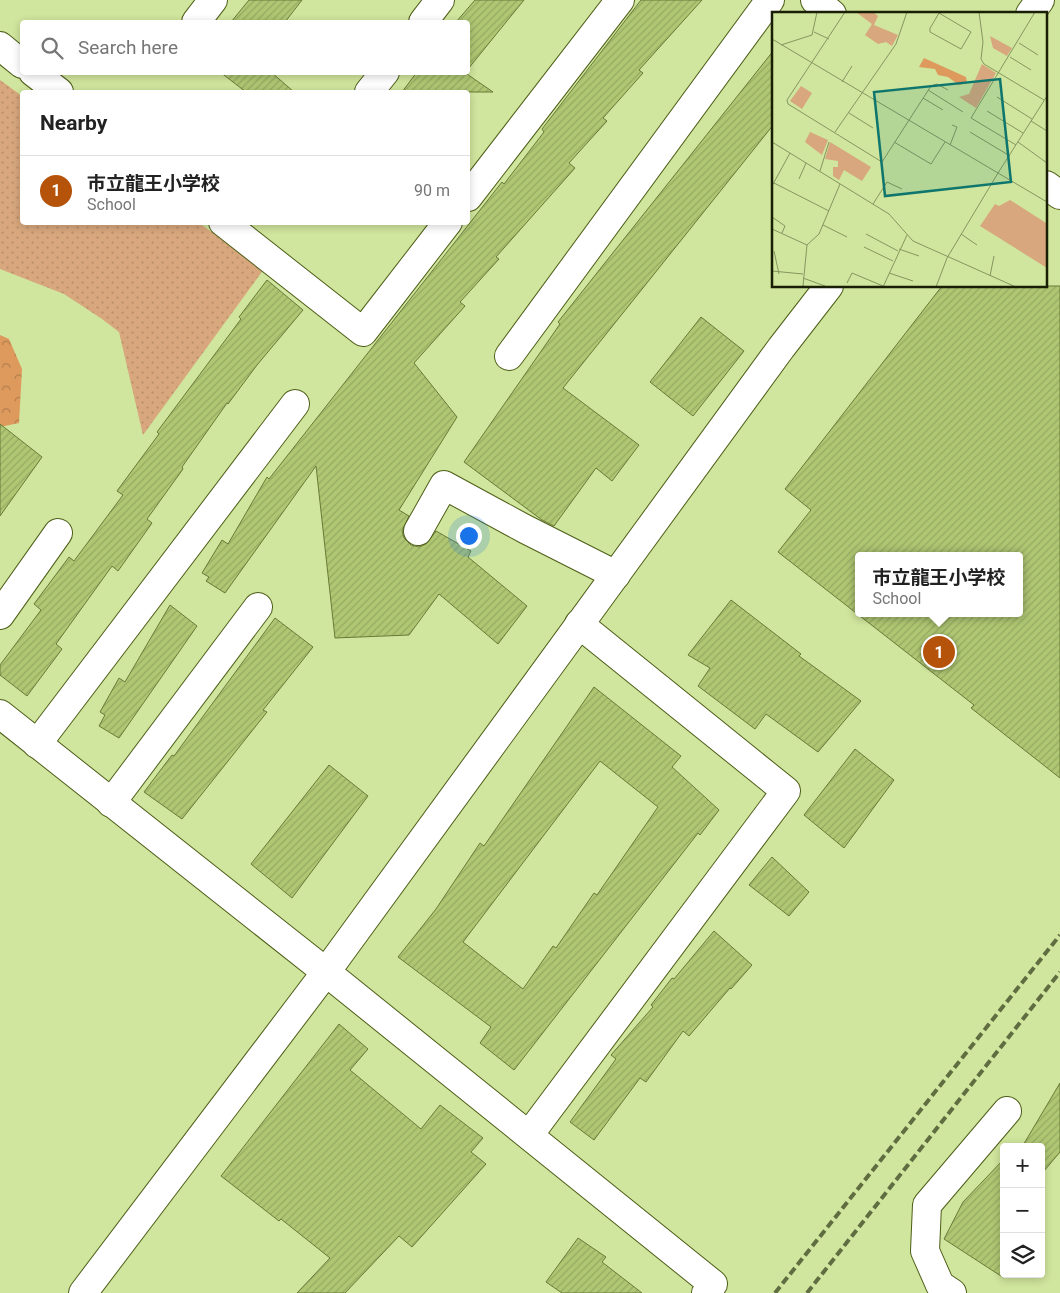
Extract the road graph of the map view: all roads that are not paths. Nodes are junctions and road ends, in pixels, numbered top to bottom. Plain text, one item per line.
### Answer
1 (213, 0) edge
2 (440, 0) edge
3 (620, 0) edge
4 (770, 0) edge
5 (815, 0) edge
6 (1040, 0) edge
7 (830, 12) edge
8 (1031, 12) edge
9 (198, 20) edge
10 (425, 20) edge
11 (0, 46) edge
12 (20, 62) edge
13 (37, 75) edge
14 (382, 75) edge
15 (56, 90) edge
16 (370, 90) edge
17 (1048, 186) edge
18 (470, 194) edge
19 (1060, 195) edge
20 (227, 225) edge
21 (446, 225) edge
22 (827, 288) edge
23 (509, 356) dead end
24 (295, 404) dead end
25 (418, 531) dead end
26 (58, 533) dead end
27 (616, 575) junction
28 (258, 607) dead end
29 (0, 615) edge
30 (579, 624) junction
31 (0, 714) edge
32 (37, 744) junction
33 (111, 802) junction
34 (326, 972) junction
35 (1006, 1111) dead end
36 (529, 1135) junction
37 (83, 1293) edge
38 (706, 1293) edge
39 (952, 1293) edge

1 - 9 street
2 - 10 street
3 - 18 street
4 - 23 street
5 - 7 street
6 - 8 street
11 - 12 street
13 - 15 street
14 - 16 street
17 - 19 street
20 - 21 street
22 - 27 street
24 - 32 street
25 - 27 street
26 - 29 street
27 - 30 street
28 - 33 street
30 - 34 street
30 - 36 street
31 - 32 street
32 - 33 street
33 - 34 street
34 - 36 street
34 - 37 street
35 - 39 street
36 - 38 street

